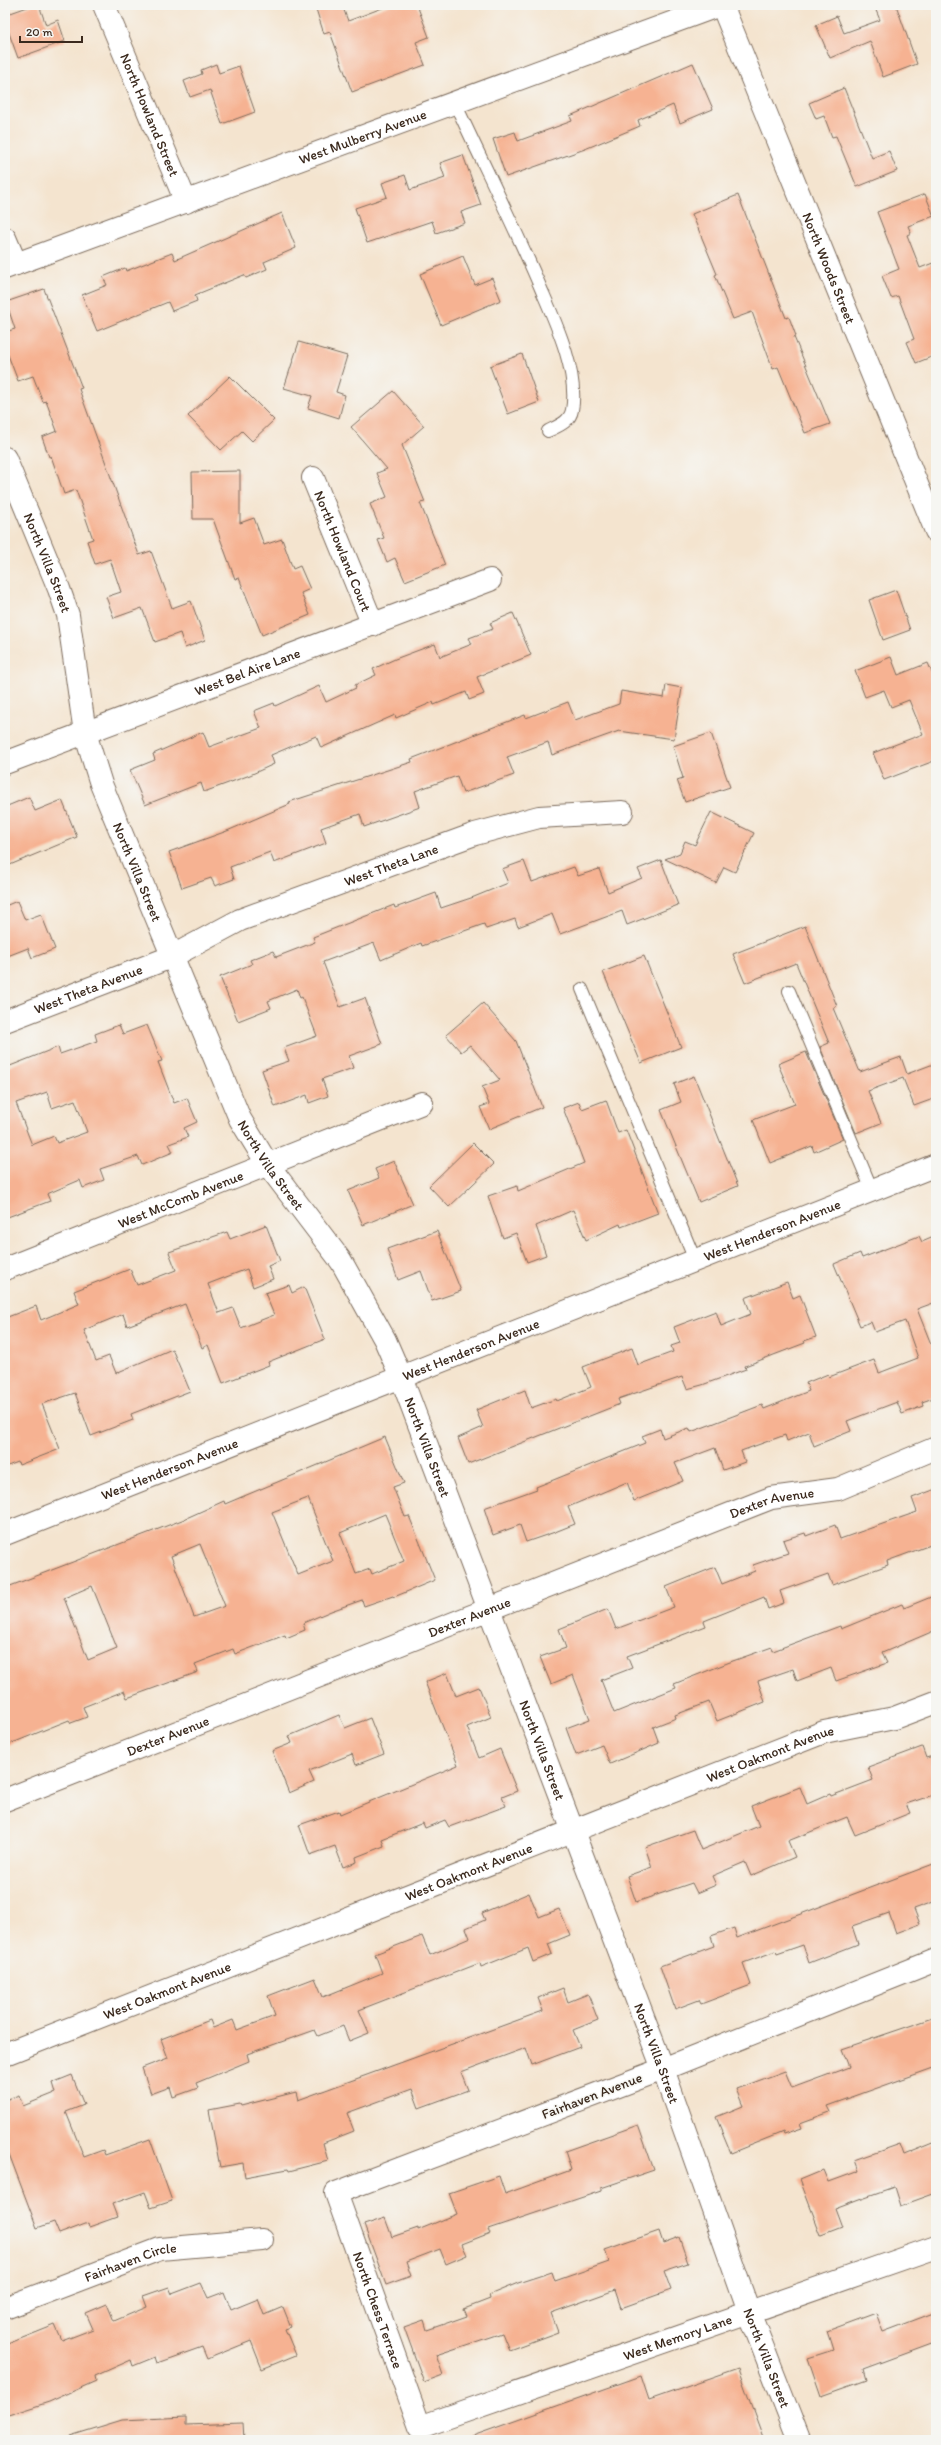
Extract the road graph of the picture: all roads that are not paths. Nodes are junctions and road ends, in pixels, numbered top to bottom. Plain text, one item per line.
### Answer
1 (104, 5) edge
2 (721, 5) edge
3 (455, 103) junction
4 (186, 202) junction
5 (5, 238) edge
6 (10, 266) edge
7 (548, 431) dead end
8 (5, 458) edge
9 (313, 478) dead end
10 (936, 531) edge
11 (490, 580) dead end
12 (373, 625) junction
13 (85, 732) junction
14 (5, 763) edge
15 (622, 812) dead end
16 (171, 957) junction
17 (582, 989) dead end
18 (789, 991) dead end
19 (5, 1021) edge
20 (422, 1103) dead end
21 (268, 1165) junction
22 (936, 1165) edge
23 (872, 1190) junction
24 (695, 1260) junction
25 (5, 1269) edge
26 (402, 1377) junction
27 (936, 1448) edge
28 (5, 1534) edge
29 (490, 1610) junction
30 (936, 1702) edge
31 (5, 1800) edge
32 (571, 1830) junction
33 (936, 1960) edge
34 (5, 2054) edge
35 (663, 2069) junction
36 (336, 2193) joint
37 (262, 2240) dead end
38 (936, 2247) edge
39 (5, 2308) edge
40 (749, 2312) junction
41 (420, 2427) joint
42 (799, 2440) edge

1 - 4 street, North Howland Street
2 - 3 street, West Mulberry Avenue
2 - 10 street, North Woods Street
3 - 4 street, West Mulberry Avenue
3 - 7 lane
4 - 6 street, West Mulberry Avenue
5 - 6 street
8 - 13 street, North Villa Street
9 - 12 street, North Howland Court
11 - 12 street, West Bel Aire Lane
12 - 13 street, West Bel Aire Lane
13 - 14 street, West Bel Aire Lane
13 - 16 street, North Villa Street
15 - 16 street, West Theta Lane
16 - 19 street, West Theta Avenue
16 - 21 street, North Villa Street
17 - 24 lane
18 - 23 lane
20 - 21 street, West McComb Avenue
21 - 25 street, West McComb Avenue
21 - 26 street, North Villa Street
22 - 23 street, West Henderson Avenue
23 - 24 street, West Henderson Avenue
24 - 26 street, West Henderson Avenue
26 - 28 street, West Henderson Avenue
26 - 29 street, North Villa Street
27 - 29 street, Dexter Avenue
29 - 31 street, Dexter Avenue
29 - 32 street, North Villa Street
30 - 32 street, West Oakmont Avenue
32 - 34 street, West Oakmont Avenue
32 - 35 street, North Villa Street
33 - 35 street, Fairhaven Avenue
35 - 36 street, Fairhaven Avenue
35 - 40 street, North Villa Street
36 - 41 street, North Chess Terrace
37 - 39 street, Fairhaven Circle
38 - 40 street, West Memory Lane
40 - 41 street, West Memory Lane
40 - 42 street, North Villa Street

